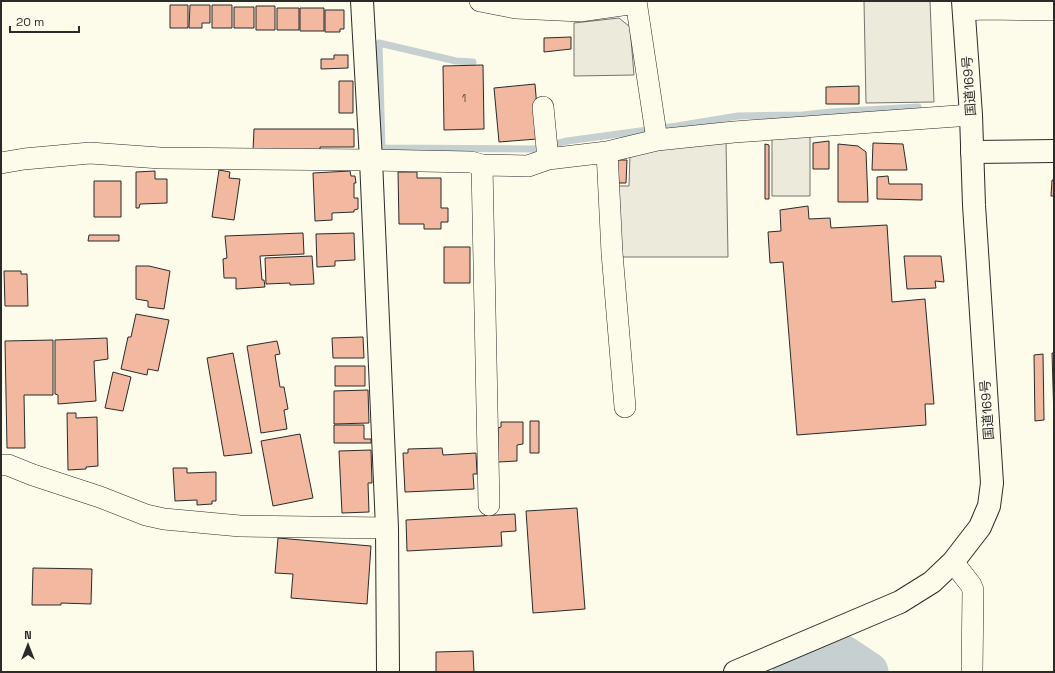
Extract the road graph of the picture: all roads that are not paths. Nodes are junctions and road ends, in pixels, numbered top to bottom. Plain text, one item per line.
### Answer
1 (362, 1) edge
2 (480, 1) edge
3 (636, 2) edge
4 (964, 6) edge
5 (1054, 10) edge
6 (543, 107) dead end
7 (971, 115) junction
8 (657, 140) junction
9 (1054, 151) edge
10 (606, 152) junction
11 (972, 152) junction
12 (548, 159) junction
13 (371, 160) junction
14 (1, 163) edge
15 (482, 165) junction
16 (625, 407) dead end
17 (1, 465) edge
18 (489, 504) dead end
19 (387, 528) junction
20 (953, 562) junction
21 (388, 672) edge
22 (735, 672) edge
23 (972, 672) edge

1 - 13 main road
2 - 3 street
3 - 8 street
4 - 5 street
4 - 7 main road, 国道169号
6 - 12 street
7 - 8 street
7 - 11 main road, 国道169号
8 - 10 street
9 - 11 main road
10 - 12 street
10 - 16 street
11 - 20 main road, 国道169号
12 - 15 street
13 - 14 street
13 - 15 street
13 - 19 main road
15 - 18 street
17 - 19 street
19 - 21 main road
20 - 22 main road, 国道169号
20 - 23 street

